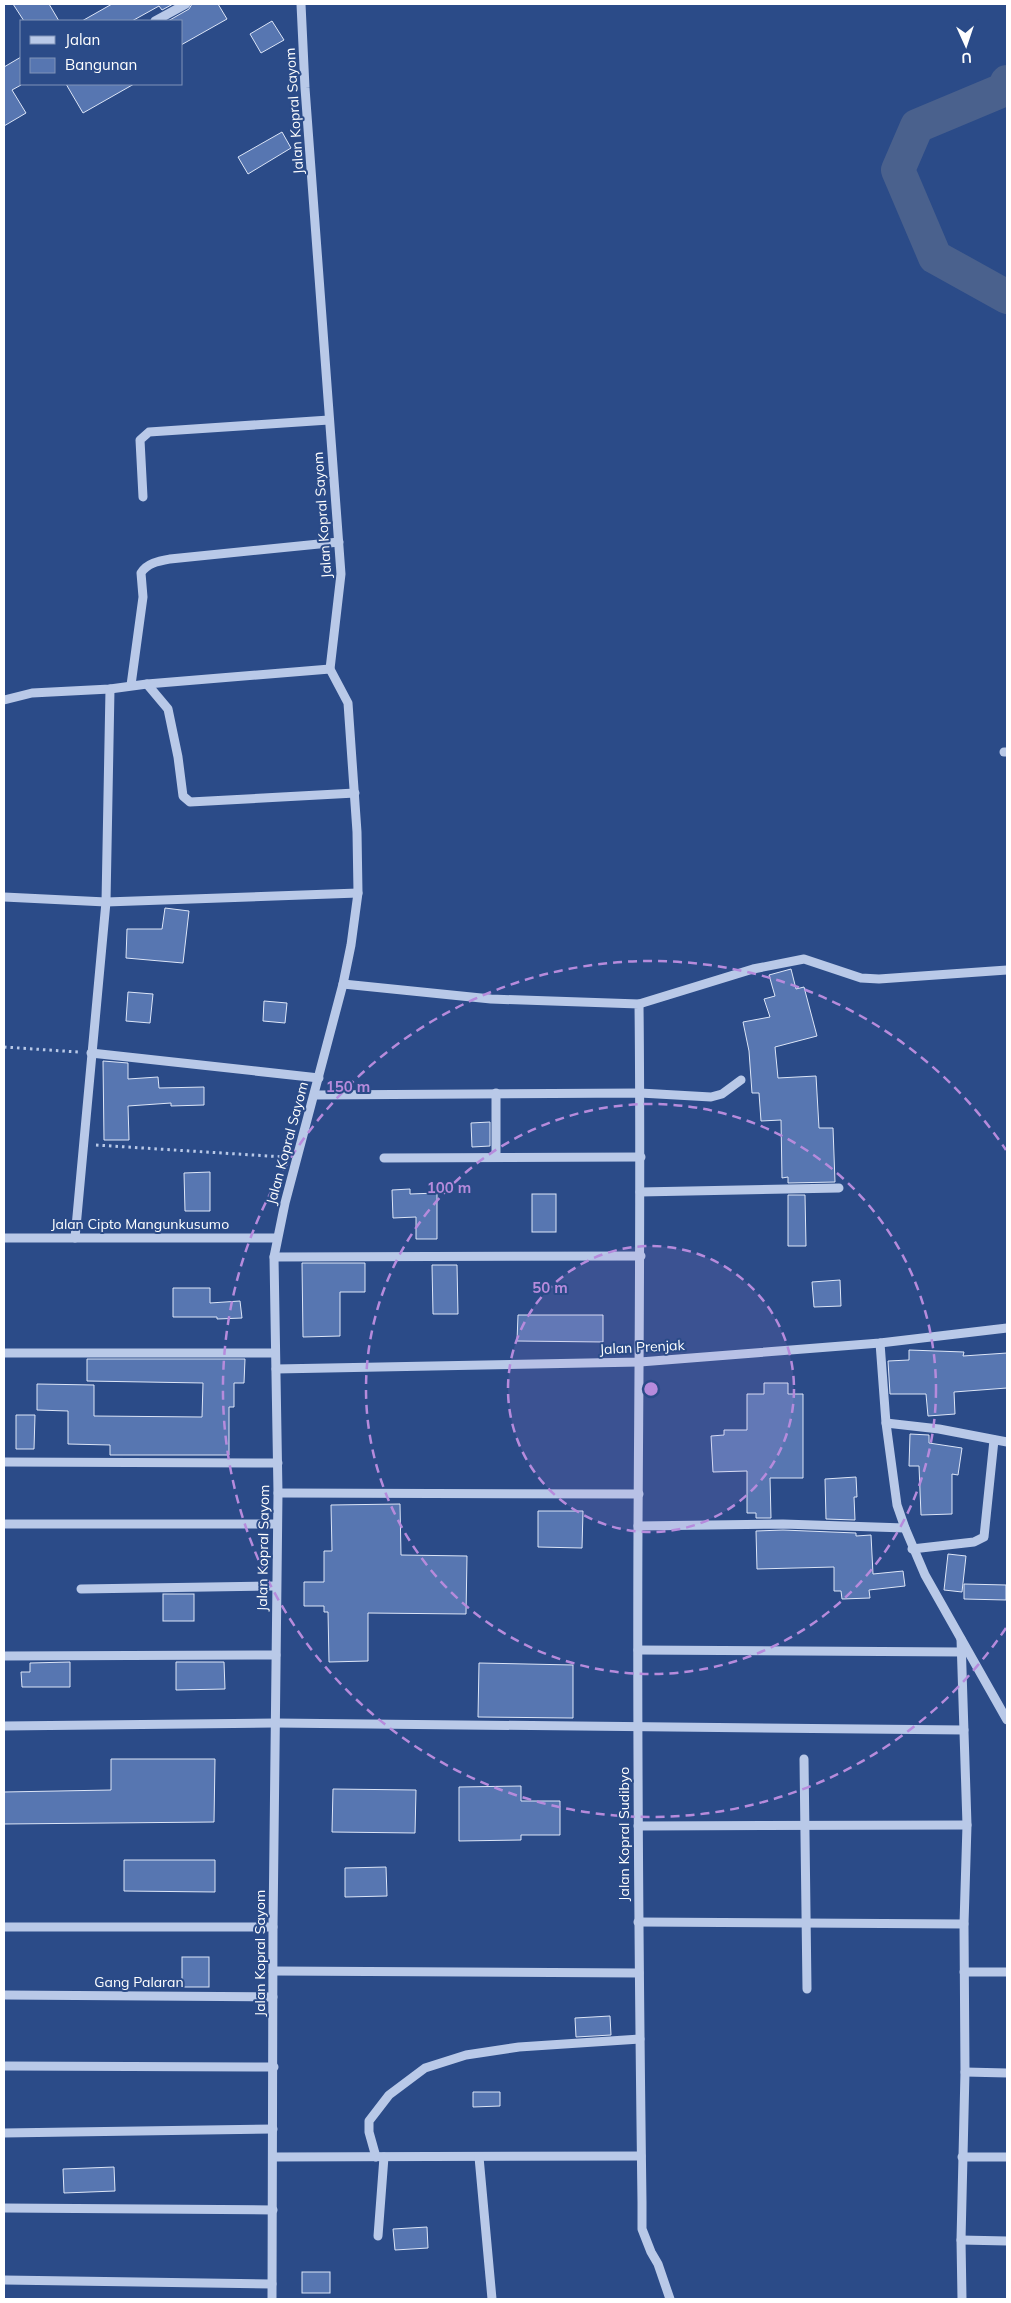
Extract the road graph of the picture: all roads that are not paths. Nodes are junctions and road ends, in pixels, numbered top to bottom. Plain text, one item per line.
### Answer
1 (186, 4) edge
2 (301, 4) edge
3 (157, 20) edge
4 (329, 420) junction
5 (143, 497) dead end
6 (339, 542) junction
7 (330, 669) junction
8 (146, 684) junction
9 (132, 685) junction
10 (110, 689) junction
11 (4, 700) edge
12 (355, 793) junction
13 (358, 894) junction
14 (4, 897) edge
15 (106, 902) junction
16 (1007, 970) edge
17 (343, 984) junction
18 (640, 1004) junction
19 (92, 1053) junction
20 (320, 1078) junction
21 (741, 1080) dead end
22 (496, 1093) junction
23 (640, 1093) junction
24 (315, 1095) junction
25 (641, 1156) junction
26 (384, 1158) dead end
27 (496, 1158) junction
28 (839, 1188) dead end
29 (640, 1192) junction
30 (4, 1238) edge
31 (75, 1238) junction
32 (276, 1238) junction
33 (641, 1256) junction
34 (274, 1257) junction
35 (1007, 1328) edge
36 (880, 1343) junction
37 (4, 1353) edge
38 (275, 1353) junction
39 (640, 1362) junction
40 (276, 1369) junction
41 (886, 1423) junction
42 (994, 1440) junction
43 (1007, 1442) edge
44 (4, 1462) edge
45 (278, 1463) junction
46 (278, 1493) junction
47 (639, 1494) junction
48 (4, 1524) edge
49 (276, 1524) junction
50 (638, 1526) junction
51 (905, 1528) junction
52 (912, 1549) junction
53 (276, 1586) junction
54 (81, 1588) dead end
55 (961, 1639) junction
56 (638, 1650) junction
57 (961, 1652) junction
58 (276, 1655) junction
59 (4, 1656) edge
60 (1007, 1720) edge
61 (275, 1724) junction
62 (4, 1726) edge
63 (638, 1727) junction
64 (964, 1730) junction
65 (804, 1759) dead end
66 (967, 1825) junction
67 (638, 1826) junction
68 (806, 1827) junction
69 (638, 1922) junction
70 (808, 1922) junction
71 (964, 1924) junction
72 (4, 1927) edge
73 (273, 1928) junction
74 (273, 1971) junction
75 (964, 1972) junction
76 (1007, 1972) edge
77 (638, 1973) junction
78 (807, 1989) dead end
79 (4, 1995) edge
80 (273, 1997) junction
81 (640, 2039) junction
82 (4, 2066) edge
83 (274, 2067) junction
84 (965, 2072) junction
85 (1007, 2073) edge
86 (273, 2129) junction
87 (4, 2133) edge
88 (641, 2156) junction
89 (273, 2157) junction
90 (380, 2157) junction
91 (479, 2157) junction
92 (962, 2157) junction
93 (1007, 2157) edge
94 (4, 2208) edge
95 (273, 2210) junction
96 (378, 2236) dead end
97 (961, 2240) junction
98 (1007, 2241) edge
99 (4, 2280) edge
100 (272, 2284) junction
101 (272, 2299) edge
102 (492, 2299) edge
103 (670, 2299) edge
104 (962, 2299) edge

1 - 3 street
2 - 4 street, Jalan Kopral Sayom
4 - 5 street
4 - 6 street, Jalan Kopral Sayom
6 - 7 street, Jalan Kopral Sayom
6 - 9 street
7 - 8 street
7 - 12 street, Jalan Kopral Sayom
8 - 9 street
8 - 12 street
9 - 10 street
10 - 11 street
10 - 15 street
12 - 13 street, Jalan Kopral Sayom
13 - 15 street
13 - 17 street, Jalan Kopral Sayom
14 - 15 street
15 - 19 street
16 - 18 street
17 - 18 street
17 - 20 street, Jalan Kopral Sayom
18 - 23 street, Jalan Kopral Sudibyo
19 - 20 street
19 - 31 street
20 - 24 street, Jalan Kopral Sayom
21 - 23 street
22 - 23 street
22 - 24 street
22 - 27 street
23 - 25 street, Jalan Kopral Sudibyo
24 - 32 street, Jalan Kopral Sayom
25 - 27 street
25 - 29 street, Jalan Kopral Sudibyo
26 - 27 street
28 - 29 street
29 - 33 street, Jalan Kopral Sudibyo
30 - 31 street, Jalan Cipto Mangunkusumo
31 - 32 street, Jalan Cipto Mangunkusumo
32 - 34 street, Jalan Kopral Sayom
33 - 34 street
33 - 39 street, Jalan Kopral Sudibyo
34 - 38 street, Jalan Kopral Sayom
35 - 36 street, Jalan Prenjak
36 - 39 street, Jalan Prenjak
36 - 41 street
37 - 38 street
38 - 40 street, Jalan Kopral Sayom
39 - 40 street, Jalan Prenjak
39 - 47 street, Jalan Kopral Sudibyo
40 - 45 street, Jalan Kopral Sayom
41 - 42 street
41 - 51 street
42 - 43 street
42 - 52 street
44 - 45 street
45 - 46 street, Jalan Kopral Sayom
46 - 47 street
46 - 49 street, Jalan Kopral Sayom
47 - 50 street, Jalan Kopral Sudibyo
48 - 49 street
49 - 53 street, Jalan Kopral Sayom
50 - 51 street
50 - 56 street, Jalan Kopral Sudibyo
51 - 52 street
52 - 55 street
53 - 54 street
53 - 58 street, Jalan Kopral Sayom
55 - 57 street
55 - 60 street
56 - 57 street
56 - 63 street, Jalan Kopral Sudibyo
57 - 64 street
58 - 59 street
58 - 61 street, Jalan Kopral Sayom
61 - 62 street
61 - 63 street
61 - 73 street, Jalan Kopral Sayom
63 - 64 street
63 - 67 street, Jalan Kopral Sudibyo
64 - 66 street
65 - 68 street
66 - 68 street
66 - 71 street
67 - 68 street
67 - 69 street, Jalan Kopral Sudibyo
68 - 70 street
69 - 70 street
69 - 77 street, Jalan Kopral Sudibyo
70 - 71 street
70 - 78 street
71 - 75 street
72 - 73 street
73 - 74 street, Jalan Kopral Sayom
74 - 77 street
74 - 80 street, Jalan Kopral Sayom
75 - 76 street
75 - 84 street
77 - 81 street, Jalan Kopral Sudibyo
79 - 80 street, Gang Palaran
80 - 83 street, Jalan Kopral Sayom
81 - 88 street, Jalan Kopral Sudibyo
81 - 90 street
82 - 83 street
83 - 86 street, Jalan Kopral Sayom
84 - 85 street
84 - 92 street
86 - 87 street
86 - 89 street, Jalan Kopral Sayom
88 - 91 street
88 - 103 street, Jalan Kopral Sudibyo
89 - 90 street
89 - 95 street, Jalan Kopral Sayom
90 - 91 street
90 - 96 street
91 - 102 street
92 - 93 street
92 - 97 street
94 - 95 street
95 - 100 street, Jalan Kopral Sayom
97 - 98 street
97 - 104 street
99 - 100 street
100 - 101 street, Jalan Kopral Sayom

